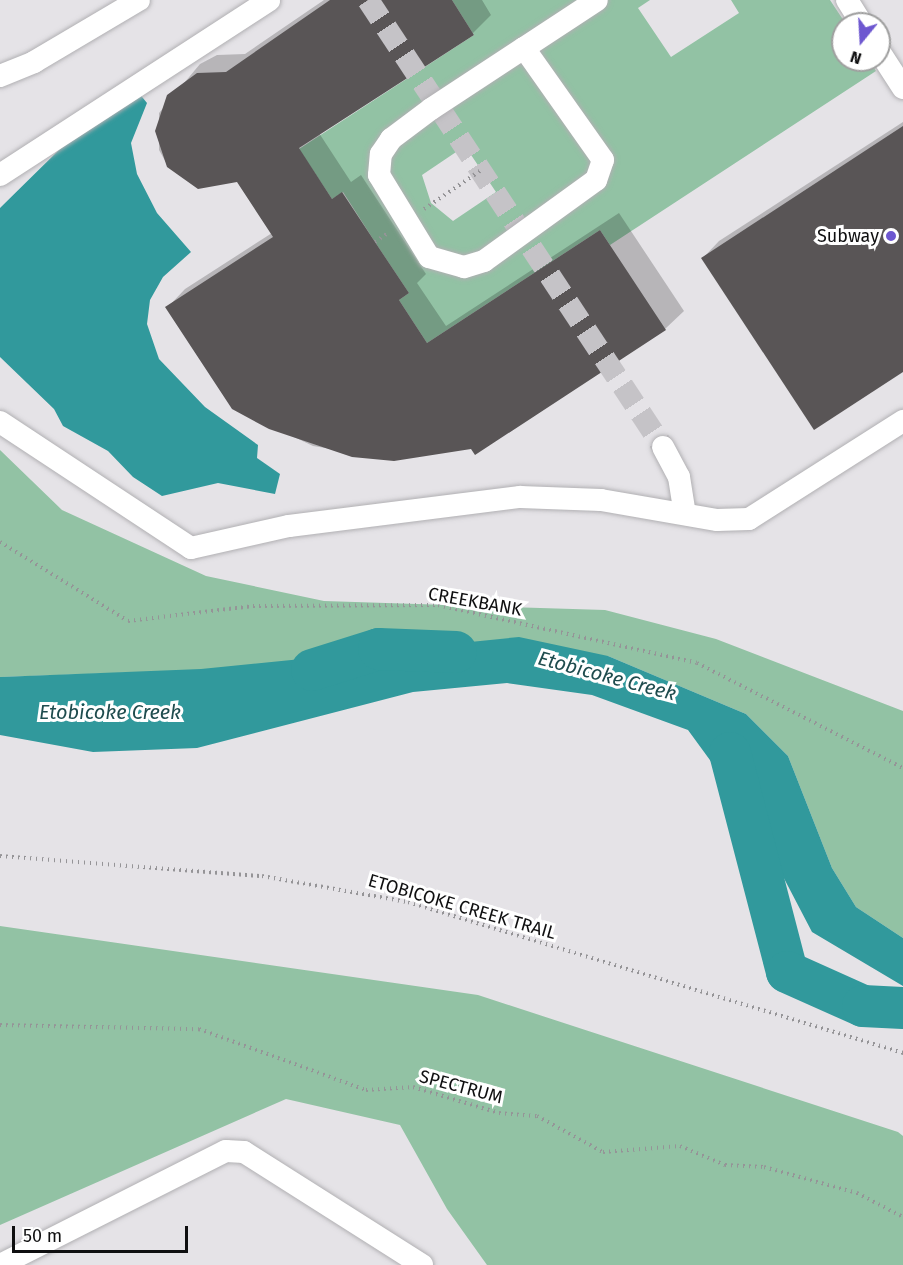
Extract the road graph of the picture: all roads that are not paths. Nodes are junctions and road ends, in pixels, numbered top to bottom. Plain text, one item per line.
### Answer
1 (139, 0) edge
2 (269, 0) edge
3 (597, 0) edge
4 (524, 48) junction
5 (891, 70) edge
6 (0, 76) edge
7 (903, 88) edge
8 (0, 174) edge
9 (903, 421) edge
10 (0, 422) edge
11 (663, 447) tunnel mouth
12 (685, 514) junction
13 (0, 1265) edge
14 (422, 1265) edge

1 - 6 lane
2 - 8 lane
3 - 4 lane
4 - 4 lane
5 - 7 lane
9 - 12 lane
10 - 12 lane
11 - 12 lane
13 - 14 lane

